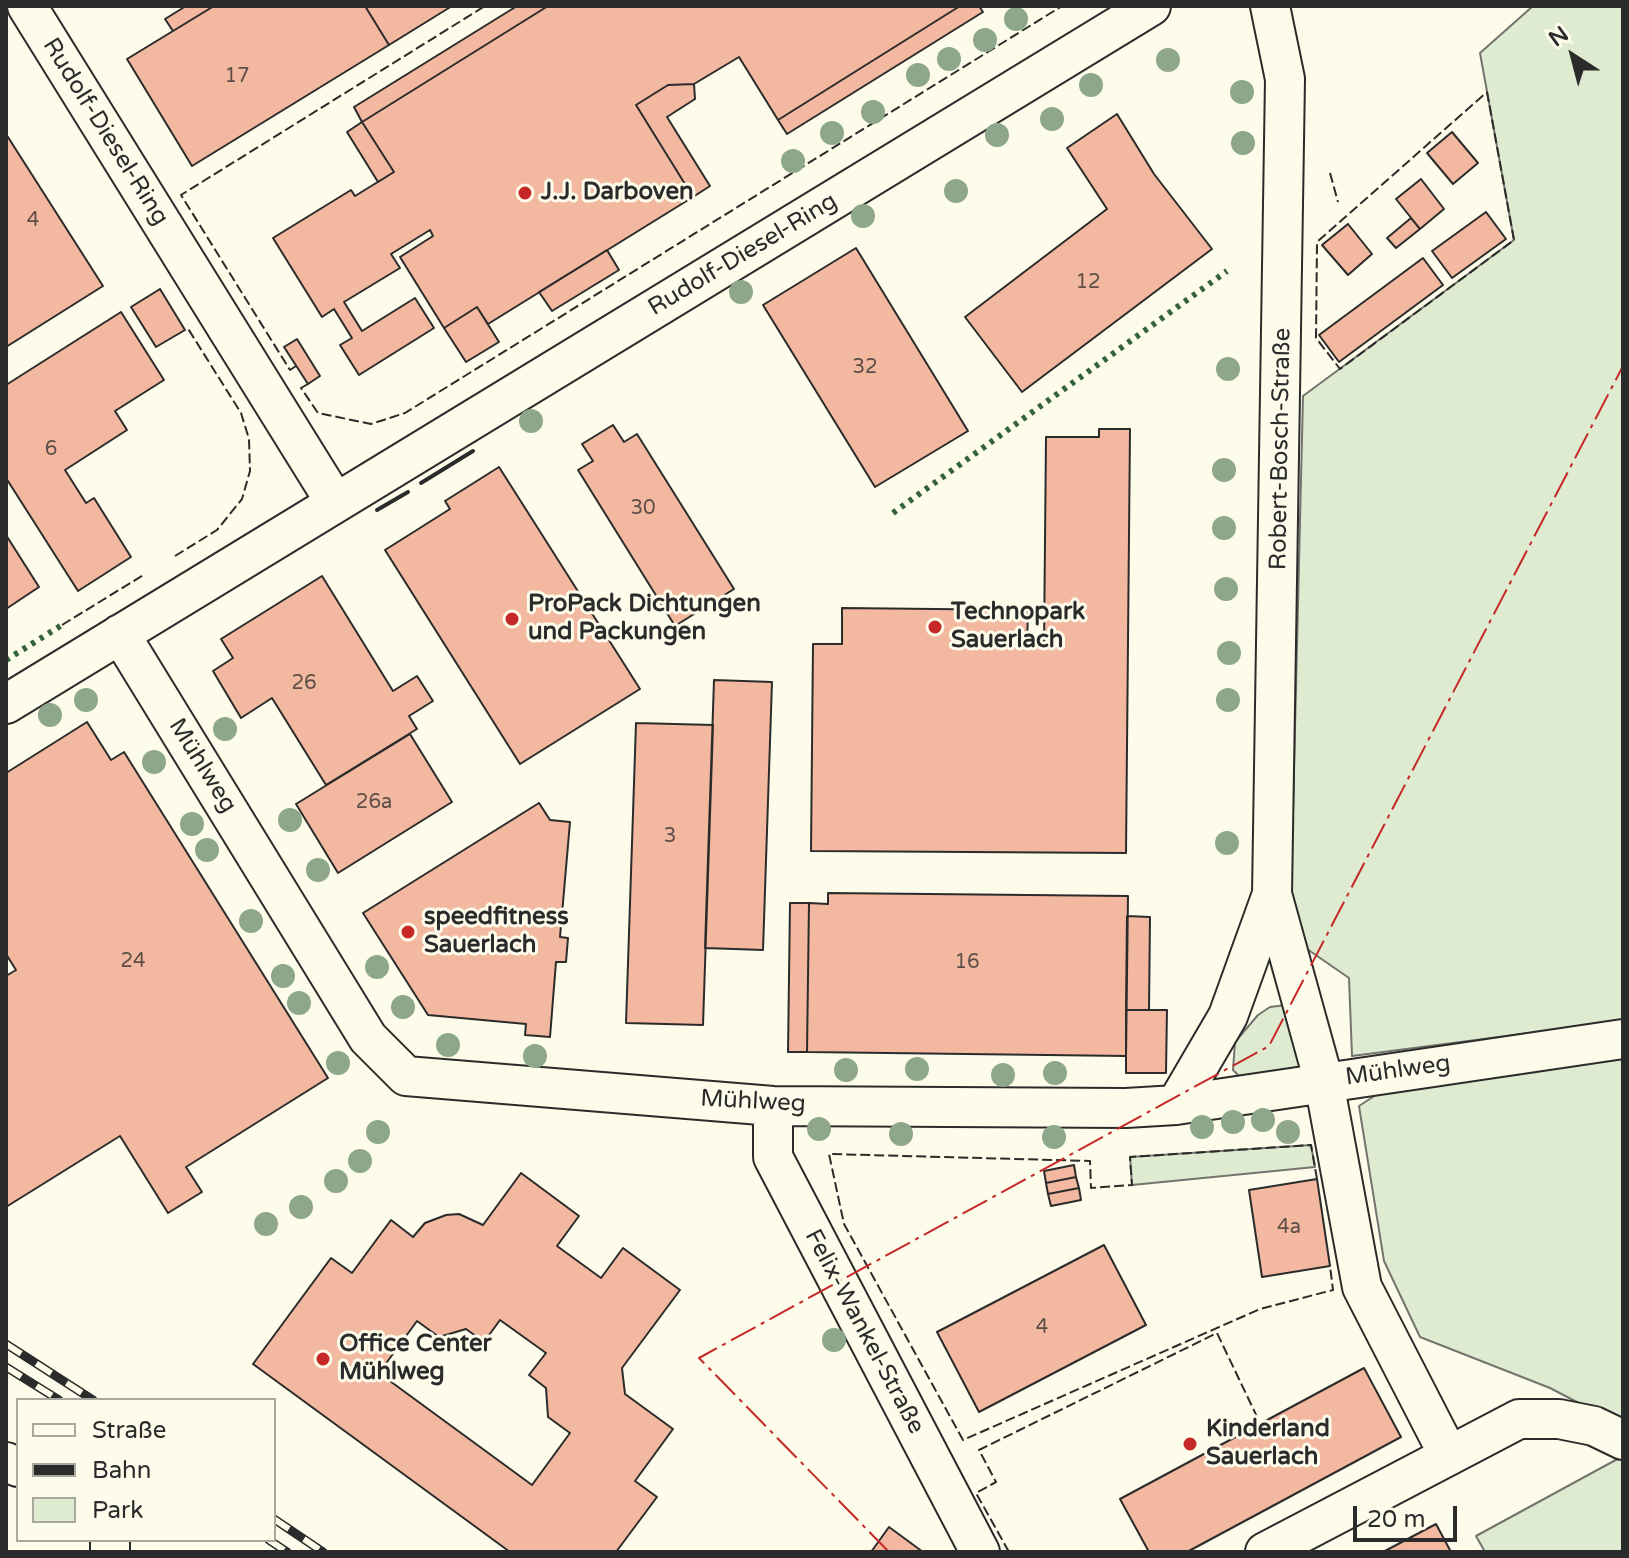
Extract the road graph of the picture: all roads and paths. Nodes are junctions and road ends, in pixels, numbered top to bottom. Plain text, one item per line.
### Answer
1 (27, 6) edge
2 (1151, 6) edge
3 (1270, 6) edge
4 (335, 502) junction
5 (120, 634) junction
6 (6, 704) edge
7 (1272, 894) junction
8 (1623, 1039) edge
9 (1324, 1082) junction
10 (1176, 1105) junction
11 (773, 1106) junction
12 (1623, 1440) edge
13 (1448, 1454) junction
14 (980, 1552) edge
15 (1265, 1552) edge

1 - 4 street, Rudolf-Diesel-Ring
2 - 4 street, Rudolf-Diesel-Ring
3 - 7 street, Robert-Bosch-Straße
4 - 5 street, Rudolf-Diesel-Ring
5 - 6 street, Rudolf-Diesel-Ring
5 - 11 street, Mühlweg
7 - 9 street, Robert-Bosch-Straße
7 - 10 street, Robert-Bosch-Straße
8 - 9 street, Mühlweg
9 - 10 street, Mühlweg
9 - 13 street
10 - 11 street, Mühlweg
11 - 14 street, Felix-Wankel-Straße
12 - 13 street
13 - 15 street

